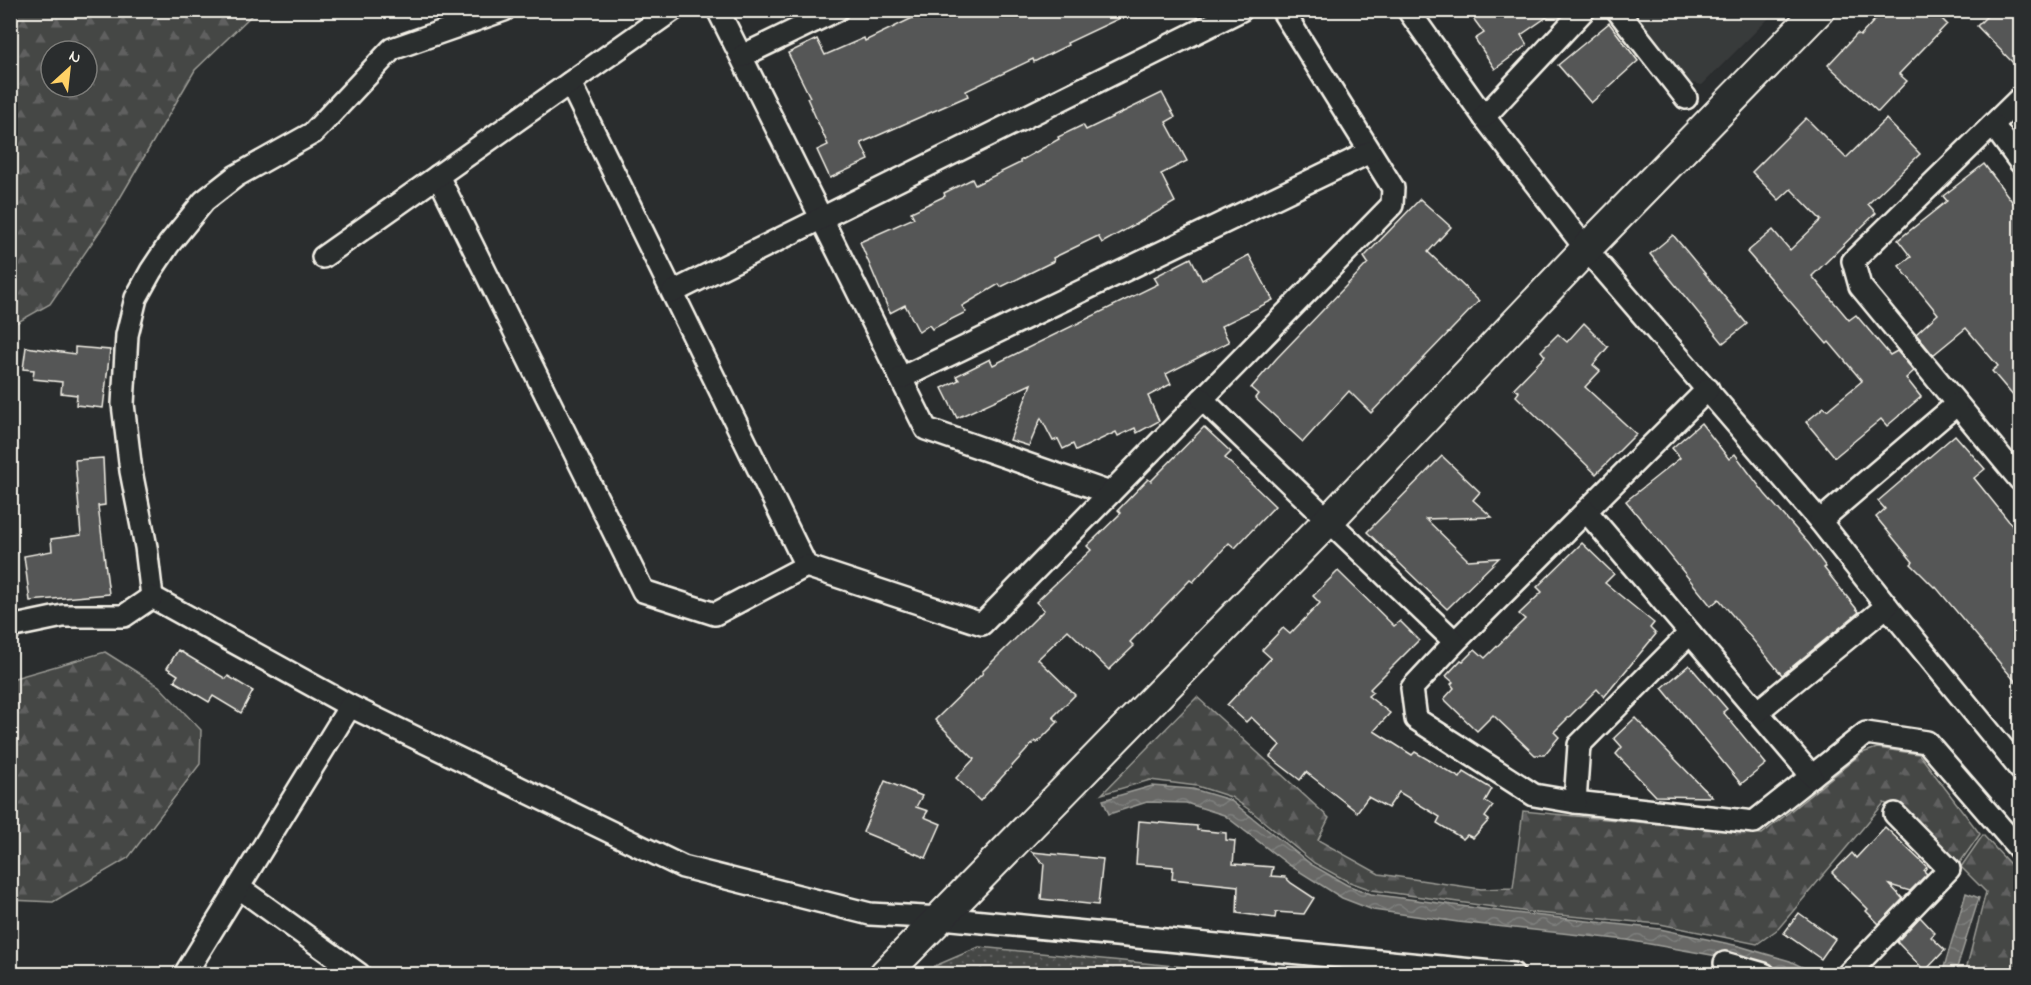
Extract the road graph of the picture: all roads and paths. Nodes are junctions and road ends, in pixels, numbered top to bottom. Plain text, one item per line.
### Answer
1 (504, 10) edge
2 (673, 10) edge
3 (718, 10) edge
4 (837, 10) edge
5 (1242, 10) edge
6 (1282, 10) edge
7 (1408, 10) edge
8 (1584, 10) edge
9 (1617, 10) edge
10 (1819, 10) edge
11 (742, 56) junction
12 (570, 83) junction
13 (1686, 98) dead end
14 (2020, 98) edge
15 (1484, 117) junction
16 (1993, 125) junction
17 (1370, 152) junction
18 (2020, 162) edge
19 (438, 176) junction
20 (822, 218) junction
21 (1586, 249) junction
22 (323, 257) dead end
23 (673, 292) junction
24 (901, 378) junction
25 (1708, 389) junction
26 (1202, 399) junction
27 (1958, 404) junction
28 (2020, 480) edge
29 (1110, 492) junction
30 (1586, 511) junction
31 (1329, 520) junction
32 (1821, 521) junction
33 (806, 566) junction
34 (152, 597) junction
35 (1887, 606) junction
36 (10, 627) edge
37 (1690, 633) junction
38 (1455, 642) junction
39 (350, 705) junction
40 (1757, 712) junction
41 (2020, 769) edge
42 (1812, 776) junction
43 (1575, 802) junction
44 (1895, 814) dead end
45 (2020, 850) edge
46 (238, 886) junction
47 (942, 918) junction
48 (1725, 963) dead end
49 (185, 975) edge
50 (359, 975) edge
51 (885, 975) edge
52 (1513, 975) edge
53 (1764, 975) edge
54 (1848, 975) edge

1 - 34 street
2 - 12 street
3 - 11 street
4 - 11 street
5 - 20 street
6 - 17 street
7 - 15 street
8 - 15 street
9 - 13 street
10 - 21 street
11 - 20 street
12 - 19 street
12 - 23 street
14 - 16 street
15 - 21 street
16 - 18 street
16 - 27 street
17 - 24 street
17 - 26 street
19 - 22 street
19 - 33 street
20 - 23 street
20 - 24 street
21 - 25 street
21 - 31 street
23 - 33 street
24 - 29 street
25 - 30 street
25 - 32 street
26 - 29 street
26 - 31 street
27 - 28 street
27 - 32 street
29 - 33 street
30 - 37 street
30 - 38 street
31 - 38 street
31 - 47 street
32 - 35 street
34 - 36 street
34 - 39 street
35 - 40 street
35 - 41 street
37 - 40 street
37 - 43 street
38 - 43 street
39 - 46 street
39 - 47 street
40 - 42 street
42 - 43 street
42 - 45 street
44 - 54 street
46 - 49 street
46 - 50 street
47 - 51 street
47 - 52 street
48 - 53 street

